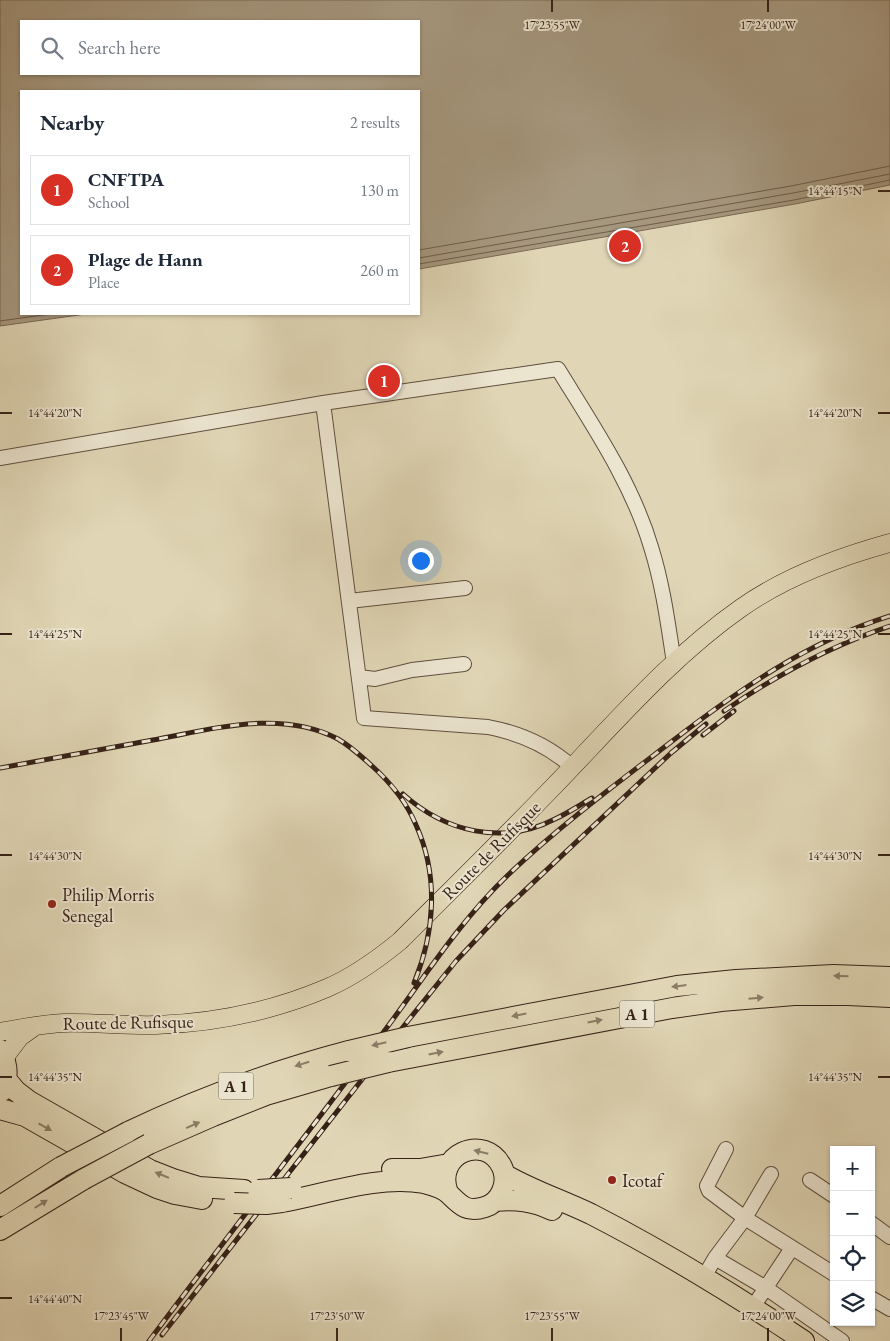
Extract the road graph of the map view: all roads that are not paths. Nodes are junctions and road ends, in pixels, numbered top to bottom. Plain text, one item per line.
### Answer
1 (323, 403) junction
2 (0, 458) edge
3 (890, 543) edge
4 (465, 588) dead end
5 (349, 602) junction
6 (674, 663) junction
7 (464, 664) dead end
8 (359, 677) junction
9 (572, 767) junction
10 (890, 977) edge
11 (890, 997) edge
12 (36, 1026) junction
13 (0, 1032) edge
14 (2, 1054) edge
15 (3, 1087) edge
16 (0, 1109) edge
17 (726, 1149) dead end
18 (449, 1164) junction
19 (504, 1174) junction
20 (771, 1174) dead end
21 (810, 1180) dead end
22 (448, 1193) junction
23 (830, 1193) edge
24 (286, 1194) junction
25 (239, 1197) junction
26 (495, 1201) junction
27 (0, 1206) edge
28 (745, 1218) junction
29 (875, 1226) edge
30 (0, 1230) edge
31 (890, 1237) edge
32 (792, 1248) junction
33 (715, 1258) junction
34 (830, 1272) edge
35 (704, 1277) junction
36 (766, 1288) junction
37 (875, 1300) edge
38 (753, 1307) junction
39 (890, 1309) edge
40 (781, 1341) edge
41 (804, 1341) edge
42 (842, 1341) edge

1 - 2 street
1 - 5 street
1 - 6 street
3 - 6 main road, Route de Rufisque
4 - 5 street
5 - 8 street
6 - 9 main road, Route de Rufisque
7 - 8 street
8 - 9 street
9 - 12 main road, Route de Rufisque
10 -> 27 highway, A 1, bridge
30 -> 11 highway, A 1, bridge
12 - 13 main road, Route de Rufisque
12 - 14 main road
14 - 15 highway
25 -> 15 highway
16 -> 25 highway
17 - 28 street
19 -> 18 highway
18 - 22 highway
18 - 24 highway
19 - 26 highway
19 - 35 highway
20 - 28 street
21 - 23 street
22 - 24 highway
22 - 26 highway
24 - 25 highway, bridge
26 - 40 highway
28 - 32 street
28 - 33 street
29 - 31 street
32 - 34 street
32 - 36 street
33 - 35 street
33 - 36 street
35 - 38 highway
36 - 38 street
36 - 42 street
37 - 39 street
38 - 41 highway

